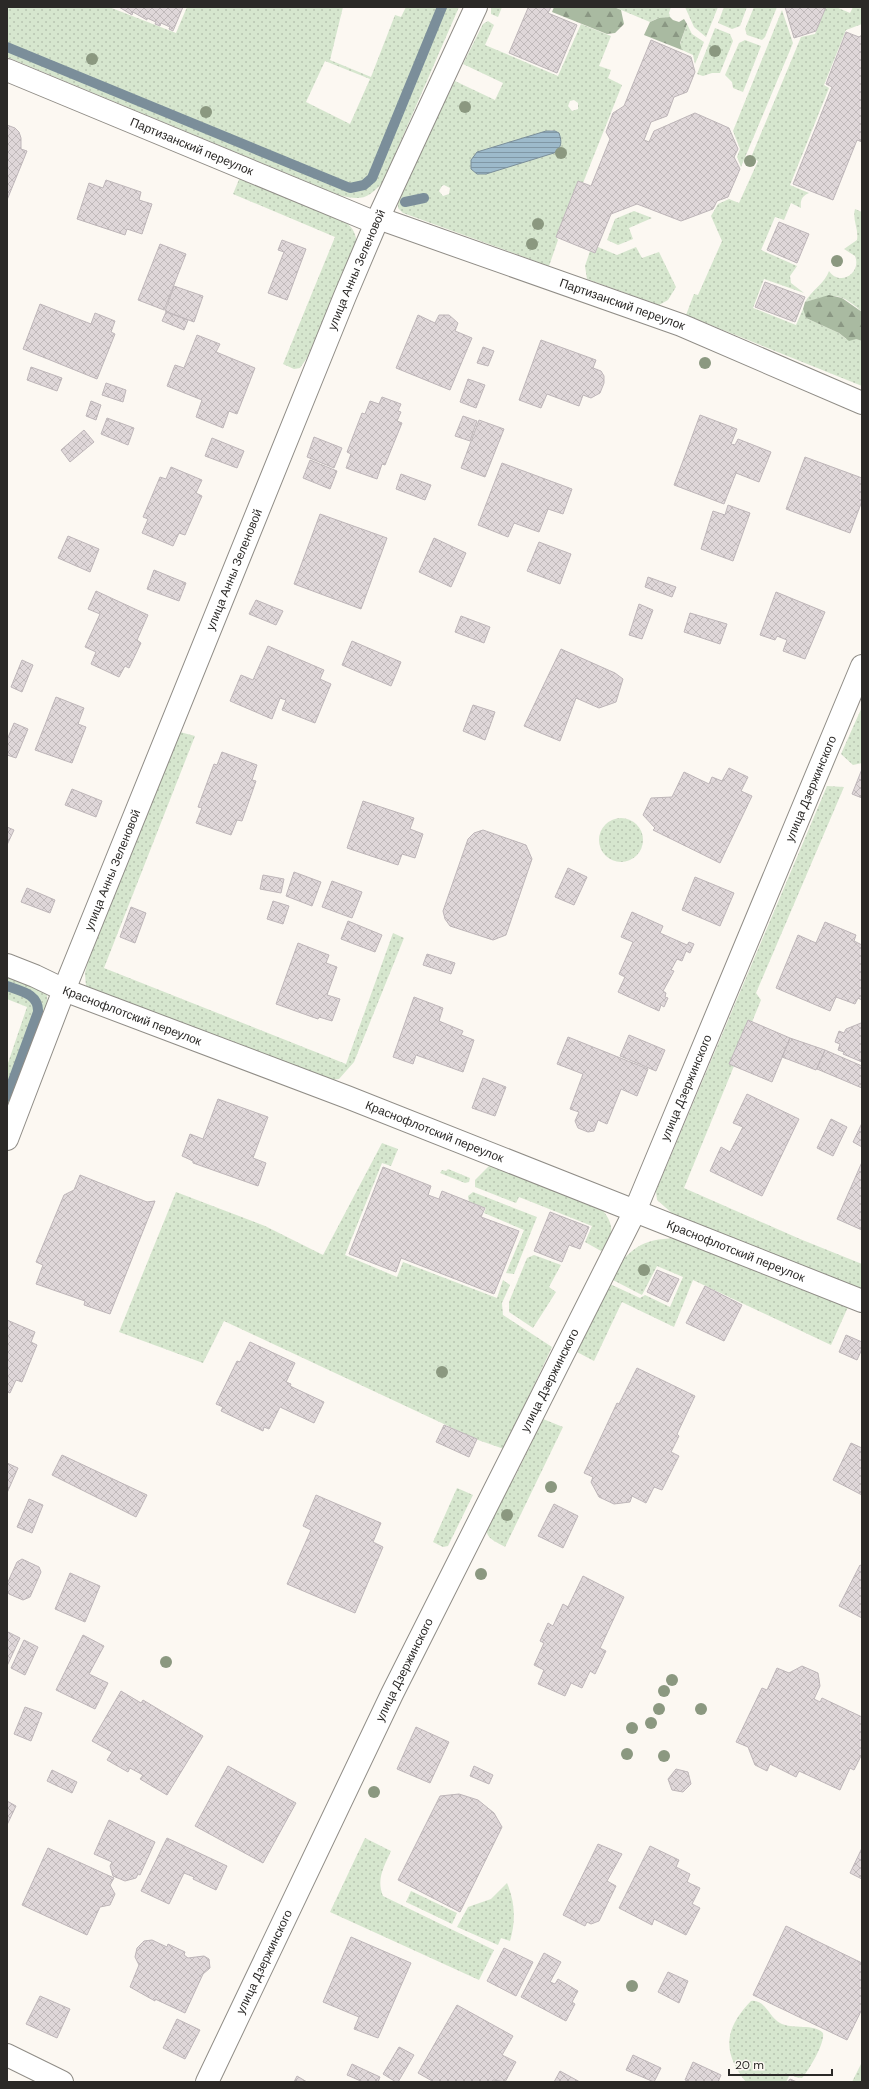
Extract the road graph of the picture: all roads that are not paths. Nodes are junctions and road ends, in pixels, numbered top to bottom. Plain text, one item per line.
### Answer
1 (476, 7) edge
2 (7, 70) edge
3 (377, 221) junction
4 (862, 403) edge
5 (862, 666) edge
6 (7, 965) edge
7 (64, 990) junction
8 (7, 1139) edge
9 (635, 1211) junction
10 (862, 1301) edge
11 (7, 2055) edge
12 (62, 2082) edge
13 (207, 2082) edge

1 - 3 street, улица Анны Зеленовой
2 - 3 street, Партизанский переулок
3 - 4 street, Партизанский переулок
3 - 7 street, улица Анны Зеленовой
5 - 9 street, улица Дзержинского
6 - 7 street, Краснофлотский переулок
7 - 8 street, улица Анны Зеленовой
7 - 9 street, Краснофлотский переулок
9 - 10 street, Краснофлотский переулок
9 - 13 street, улица Дзержинского
11 - 12 street

